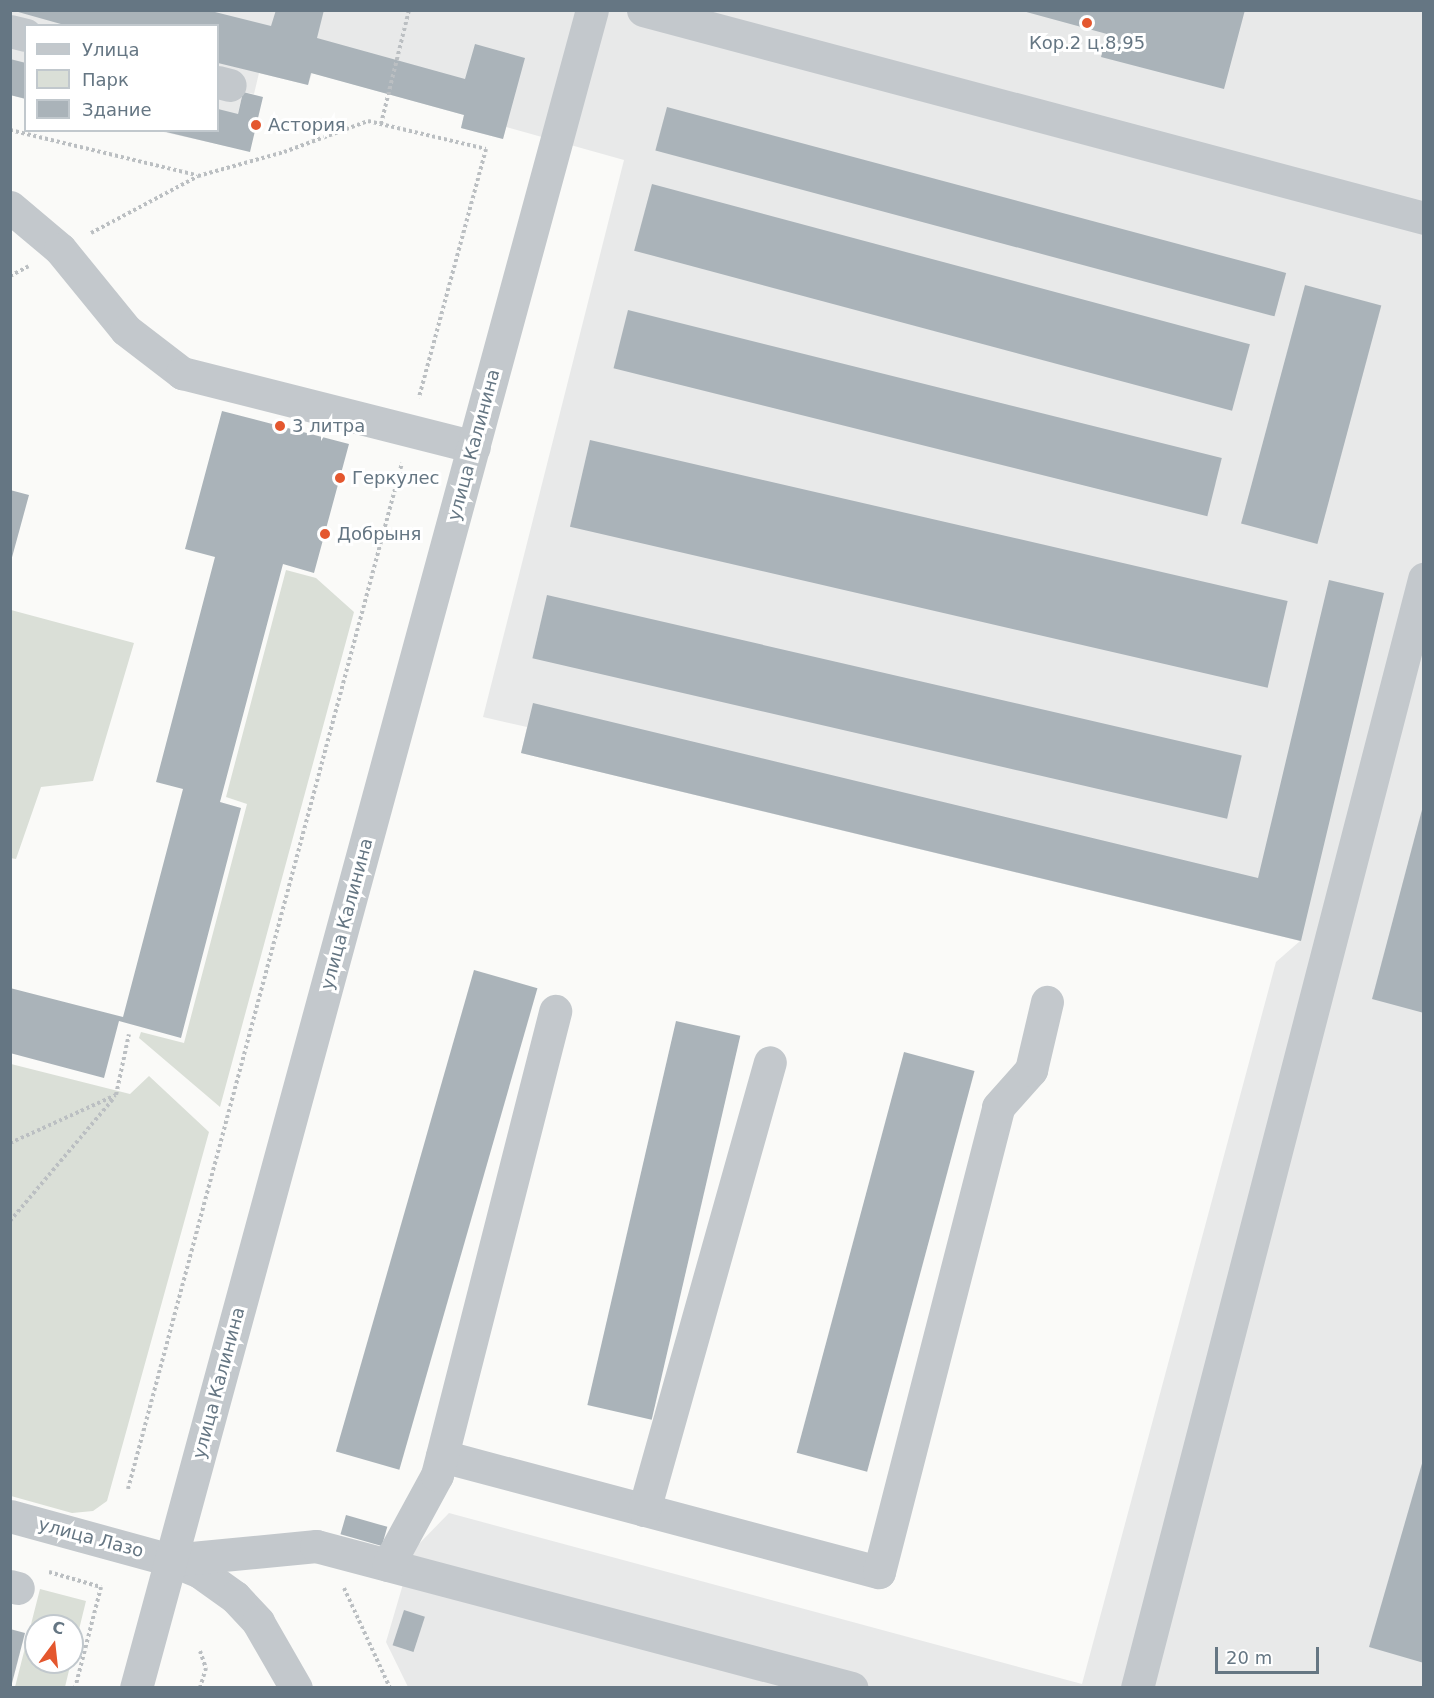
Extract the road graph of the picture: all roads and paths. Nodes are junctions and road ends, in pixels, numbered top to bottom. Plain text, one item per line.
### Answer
1 (409, 10) edge
2 (592, 10) edge
3 (643, 10) edge
4 (381, 124) junction
5 (10, 130) edge
6 (198, 176) junction
7 (10, 207) edge
8 (1424, 218) edge
9 (60, 249) junction
10 (10, 276) edge
11 (411, 430) junction
12 (474, 447) junction
13 (1424, 579) edge
14 (1047, 1002) dead end
15 (555, 1011) dead end
16 (129, 1034) dead end
17 (770, 1062) dead end
18 (116, 1095) junction
19 (10, 1143) edge
20 (10, 1221) edge
21 (442, 1456) junction
22 (128, 1488) dead end
23 (644, 1510) junction
24 (10, 1516) edge
25 (171, 1560) junction
26 (388, 1565) junction
27 (24, 1582) edge
28 (200, 1651) dead end
29 (75, 1688) edge
30 (136, 1688) edge
31 (200, 1688) edge
32 (296, 1688) edge
33 (852, 1688) edge
34 (1137, 1688) edge

1 - 4 path
2 - 12 street, улица Калинина
3 - 8 street
4 - 6 path
4 - 11 path
5 - 6 path
6 - 9 path
7 - 9 street
9 - 10 path
9 - 11 street
11 - 12 street
11 - 22 path
12 - 25 street, улица Калинина
13 - 34 street
14 - 23 street
15 - 21 street
16 - 18 path
17 - 23 street
18 - 19 path
18 - 20 path
21 - 23 street
21 - 26 street
24 - 25 street, улица Лазо
25 - 26 street
25 - 30 street, улица Калинина
25 - 32 street
26 - 33 street
27 - 29 path
28 - 31 path

